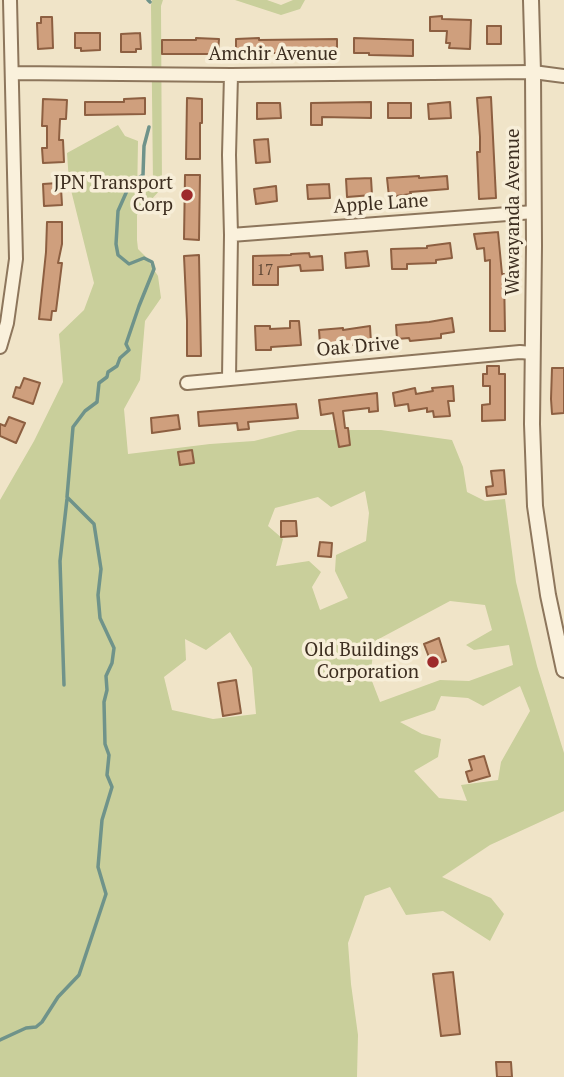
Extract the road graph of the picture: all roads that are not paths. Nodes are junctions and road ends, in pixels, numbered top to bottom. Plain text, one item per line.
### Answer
1 (10, 0) edge
2 (531, 0) edge
3 (533, 72) junction
4 (12, 73) junction
5 (231, 75) junction
6 (564, 76) edge
7 (534, 212) junction
8 (231, 235) junction
9 (0, 347) edge
10 (532, 353) junction
11 (229, 378) junction
12 (187, 383) dead end
13 (564, 670) edge

1 - 4 street
2 - 3 street, Wawayanda Avenue
3 - 5 street, Amchir Avenue
3 - 6 street, Amchir Avenue
3 - 7 street, Wawayanda Avenue
4 - 5 street, Amchir Avenue
4 - 9 street
5 - 8 street
7 - 8 street, Apple Lane
7 - 10 street, Wawayanda Avenue
8 - 11 street
10 - 11 street, Oak Drive
10 - 13 street, Wawayanda Avenue
11 - 12 street, Oak Drive

